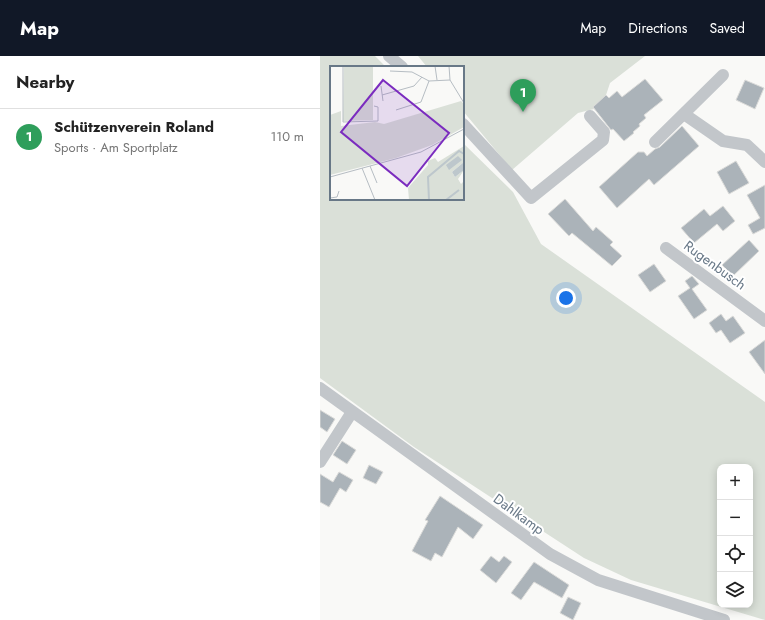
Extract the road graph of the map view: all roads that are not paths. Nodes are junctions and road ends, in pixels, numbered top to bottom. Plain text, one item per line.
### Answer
1 (389, 56) edge
2 (401, 66) edge
3 (723, 75) dead end
4 (684, 114) junction
5 (590, 116) dead end
6 (464, 125) edge
7 (655, 142) dead end
8 (765, 162) edge
9 (666, 248) dead end
10 (765, 321) edge
11 (320, 389) edge
12 (352, 412) junction
13 (320, 462) edge
14 (724, 620) edge

1 - 2 street
3 - 4 street
4 - 7 street
4 - 8 street
5 - 6 street
9 - 10 street, Rugenbusch
11 - 12 street, Dahlkamp
12 - 13 street
12 - 14 street, Dahlkamp

